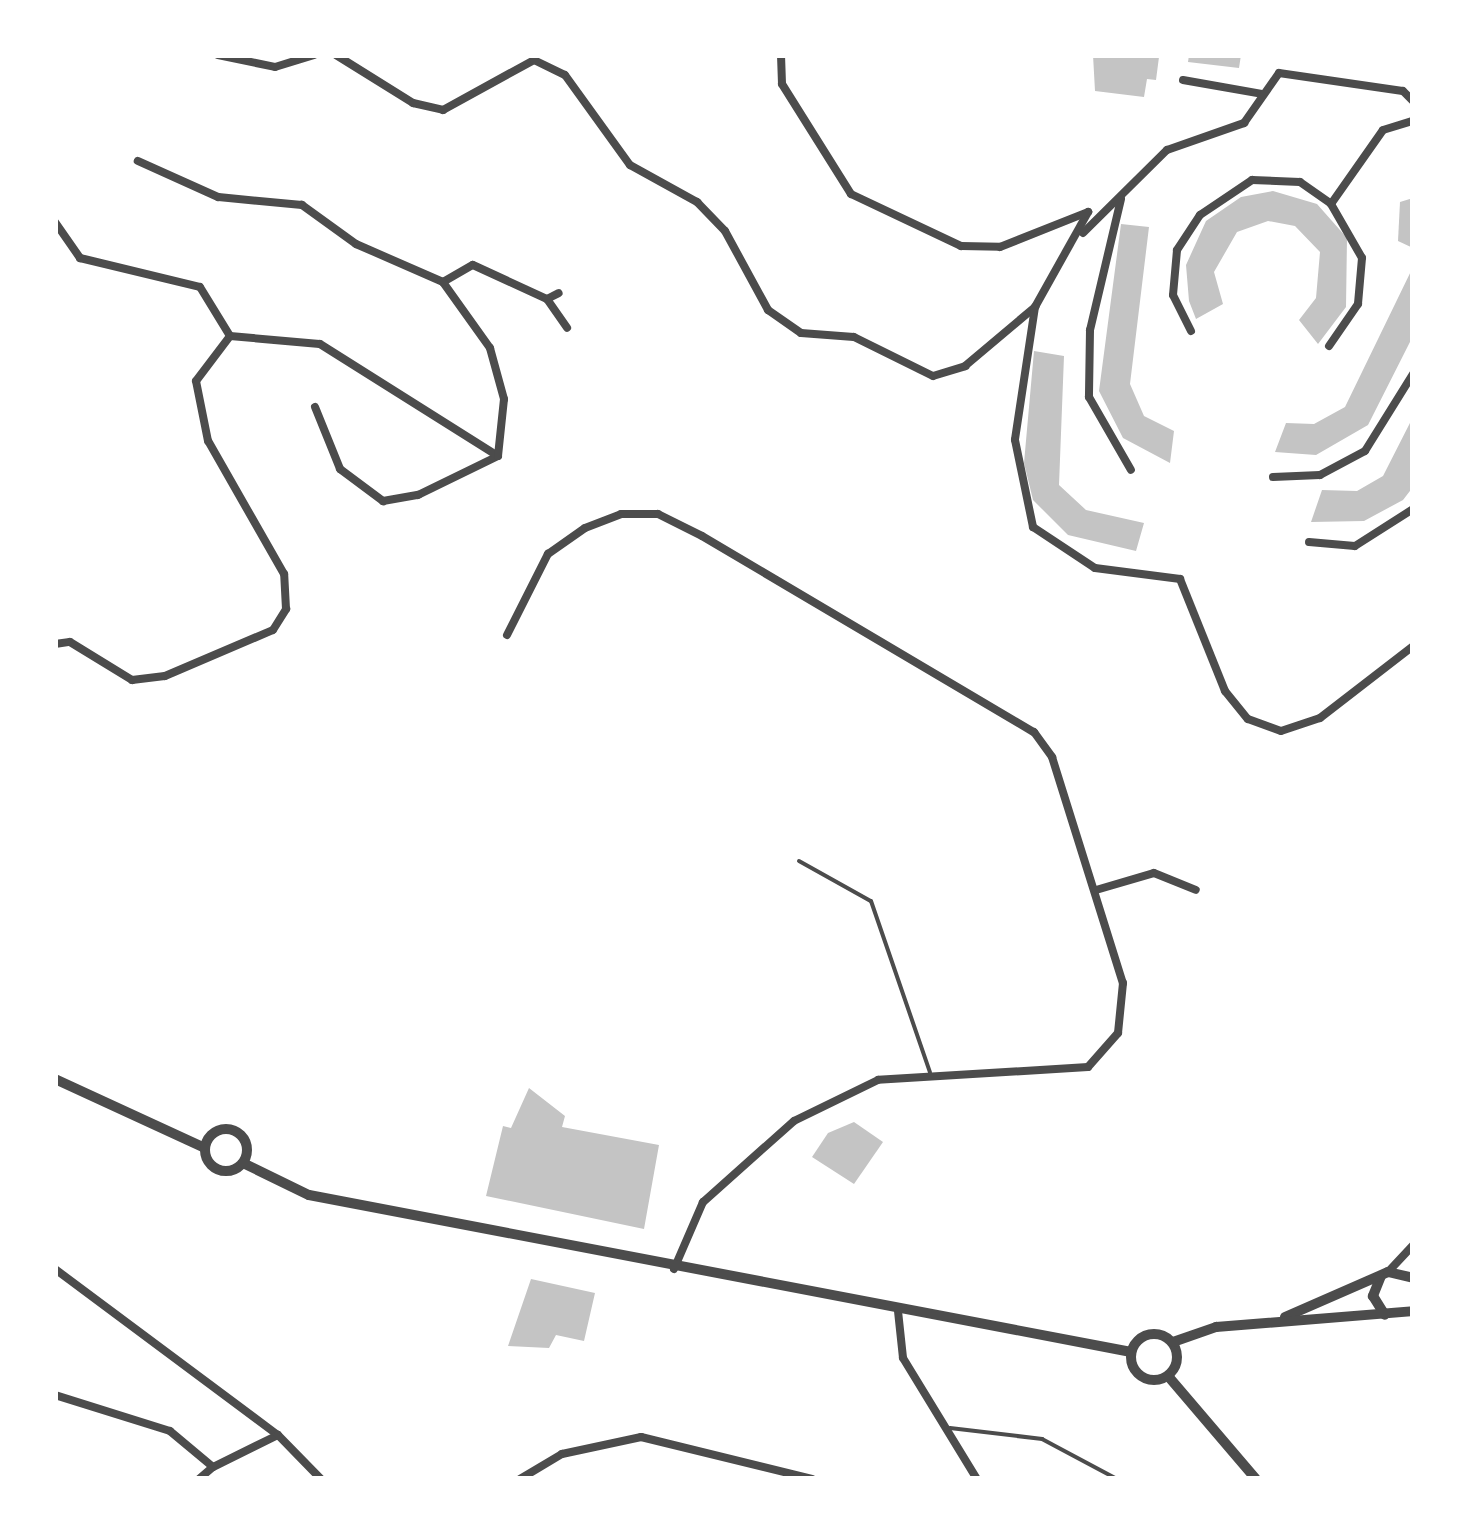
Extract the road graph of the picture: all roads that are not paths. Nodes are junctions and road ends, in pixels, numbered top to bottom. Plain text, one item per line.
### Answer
1 (218, 55) edge
2 (314, 55) edge
3 (336, 55) edge
4 (780, 55) edge
5 (1183, 80) dead end
6 (1262, 94) junction
7 (1413, 101) edge
8 (1413, 121) edge
9 (138, 161) dead end
10 (1121, 199) junction
11 (1332, 204) junction
12 (55, 222) edge
13 (1081, 234) junction
14 (442, 282) junction
15 (559, 294) dead end
16 (548, 298) junction
17 (1035, 307) junction
18 (567, 328) dead end
19 (1191, 331) dead end
20 (230, 336) junction
21 (1328, 346) dead end
22 (1413, 374) edge
23 (315, 408) dead end
24 (498, 456) junction
25 (1131, 470) dead end
26 (1273, 477) dead end
27 (1413, 509) edge
28 (1309, 542) dead end
29 (507, 635) dead end
30 (55, 644) edge
31 (1413, 646) edge
32 (799, 861) dead end
33 (1096, 890) junction
34 (1196, 890) dead end
35 (930, 1072) junction
36 (55, 1080) edge
37 (206, 1148) junction
38 (243, 1163) junction
39 (1413, 1245) edge
40 (55, 1269) edge
41 (674, 1269) junction
42 (1385, 1274) junction
43 (1413, 1278) edge
44 (898, 1311) junction
45 (1411, 1314) edge
46 (1385, 1315) junction
47 (1279, 1319) junction
48 (1172, 1342) junction
49 (1131, 1352) junction
50 (1168, 1376) junction
51 (55, 1394) edge
52 (946, 1430) junction
53 (278, 1435) junction
54 (214, 1467) junction
55 (199, 1479) edge
56 (321, 1479) edge
57 (520, 1479) edge
58 (812, 1479) edge
59 (978, 1479) edge
60 (1117, 1479) edge
61 (1256, 1479) edge

1 - 2 street
3 - 17 street
4 - 13 street
5 - 6 street
6 - 7 street
6 - 10 street
8 - 11 street
9 - 14 street
10 - 13 street
10 - 25 street
11 - 19 street
11 - 21 street
12 - 20 street
13 - 17 street
14 - 16 street
14 - 24 street
15 - 16 street
16 - 18 street
17 - 31 street
20 - 24 street
20 - 30 street
22 - 26 street
23 - 24 street
27 - 28 street
29 - 33 street
32 - 35 lane
33 - 34 street
33 - 35 street
35 - 41 street
36 - 37 street
37 - 38 street
37 - 38 street
38 - 41 street
39 - 42 street
40 - 53 street
41 - 44 street
42 - 43 street
42 - 46 street
42 - 47 street
44 - 49 street
44 - 52 street
45 - 46 street
46 - 47 street
47 - 48 street
48 - 49 street
48 - 50 street
49 - 50 street
50 - 61 street
51 - 54 street
52 - 59 street
52 - 60 lane
53 - 54 street
53 - 56 street
54 - 55 street
57 - 58 street

